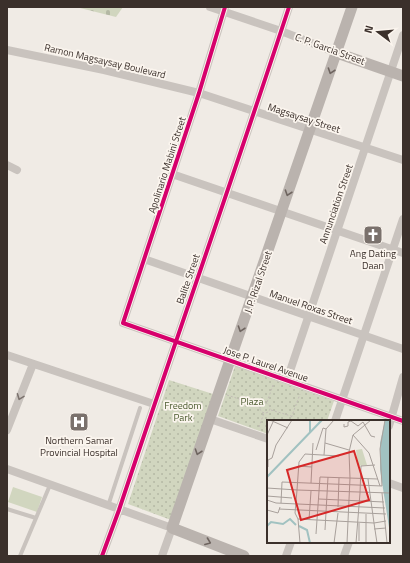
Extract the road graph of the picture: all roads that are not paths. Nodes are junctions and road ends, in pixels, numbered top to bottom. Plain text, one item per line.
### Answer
1 (210, 7) edge
2 (289, 7) edge
3 (352, 7) edge
4 (224, 9) edge
5 (281, 31) junction
6 (403, 35) edge
7 (7, 50) edge
8 (337, 52) junction
9 (391, 71) junction
10 (403, 76) edge
11 (199, 93) junction
12 (256, 112) junction
13 (310, 130) junction
14 (365, 148) junction
15 (403, 160) edge
16 (7, 165) edge
17 (17, 170) dead end
18 (172, 174) junction
19 (226, 193) junction
20 (282, 212) junction
21 (403, 219) edge
22 (337, 231) junction
23 (393, 250) junction
24 (403, 253) edge
25 (144, 259) junction
26 (197, 278) junction
27 (252, 297) junction
28 (308, 317) junction
29 (123, 323) joint
30 (364, 336) junction
31 (175, 341) junction
32 (403, 349) edge
33 (7, 355) edge
34 (230, 360) junction
35 (33, 364) junction
36 (403, 378) edge
37 (287, 380) junction
38 (343, 400) junction
39 (154, 404) junction
40 (140, 408) dead end
41 (392, 417) junction
42 (210, 419) junction
43 (335, 420) edge
44 (403, 421) edge
45 (390, 423) edge
46 (7, 430) edge
47 (267, 439) edge
48 (7, 470) edge
49 (390, 482) edge
50 (50, 484) junction
51 (403, 488) edge
52 (108, 506) junction
53 (7, 509) edge
54 (119, 510) junction
55 (36, 518) junction
56 (172, 528) junction
57 (291, 543) edge
58 (349, 543) edge
59 (20, 556) edge
60 (102, 556) edge
61 (162, 556) edge
62 (244, 556) edge
63 (286, 556) edge
64 (344, 556) edge

1 - 4 street, C. P. Garcia Street
2 - 5 street, Balite Street
3 - 8 main road, J. P. Rizal Street
4 - 5 street, C. P. Garcia Street
4 - 11 street, Apolinario Mabini Street
5 - 8 street, C. P. Garcia Street
5 - 12 street, Balite Street
6 - 9 street, Annunciation Street
7 - 11 street, Ramon Magsaysay Boulevard
8 - 9 main road, C. P. Garcia Street
8 -> 13 main road, J. P. Rizal Street
9 - 10 main road, C. P. Garcia Street
9 - 14 street, Annunciation Street
11 - 12 street, Magsaysay Street
11 - 18 street, Apolinario Mabini Street
12 - 13 street, Magsaysay Street
12 - 19 street, Balite Street
13 - 14 street, Magsaysay Street
13 -> 20 main road, J. P. Rizal Street
14 - 15 street, Magsaysay Street
14 - 22 street, Annunciation Street
16 - 17 street
18 - 19 street
18 - 25 street, Apolinario Mabini Street
19 - 20 street
19 - 26 street, Balite Street
20 - 22 street
20 - 27 main road, J. P. Rizal Street
21 - 23 street
22 - 23 street
22 - 28 street, Annunciation Street
23 - 24 street
23 - 30 street
25 - 26 street, Manuel Roxas Street
25 - 29 street, Apolinario Mabini Street
26 - 27 street, Manuel Roxas Street
26 - 31 street, Balite Street
27 - 28 street, Manuel Roxas Street
27 -> 34 main road, J. P. Rizal Street
28 - 30 street, Manuel Roxas Street
28 - 37 street, Annunciation Street
29 - 31 street, Jose P. Laurel Avenue
30 - 32 street, Manuel Roxas Street
30 - 38 street
31 - 34 street, Jose P. Laurel Avenue
31 - 39 street, Balite Street
33 - 35 street
34 - 37 street, Jose P. Laurel Avenue
34 - 42 main road, J. P. Rizal Street
35 - 39 street
35 -> 46 street
36 - 41 street
37 - 38 street, Jose P. Laurel Avenue
38 - 41 street, Jose P. Laurel Avenue
38 - 43 street
39 - 54 street, Balite Street
40 - 52 lane
41 - 44 street, Jose P. Laurel Avenue
41 - 45 street
42 - 47 street
42 -> 56 main road, J. P. Rizal Street
48 - 50 street
49 - 51 street
50 - 52 street
50 - 55 lane
52 - 54 street
53 - 55 lane
54 - 56 street
54 - 60 street, Balite Street
55 - 59 lane
56 - 61 street, J. P. Rizal Street
56 -> 62 main road
57 - 63 street
58 - 64 street

